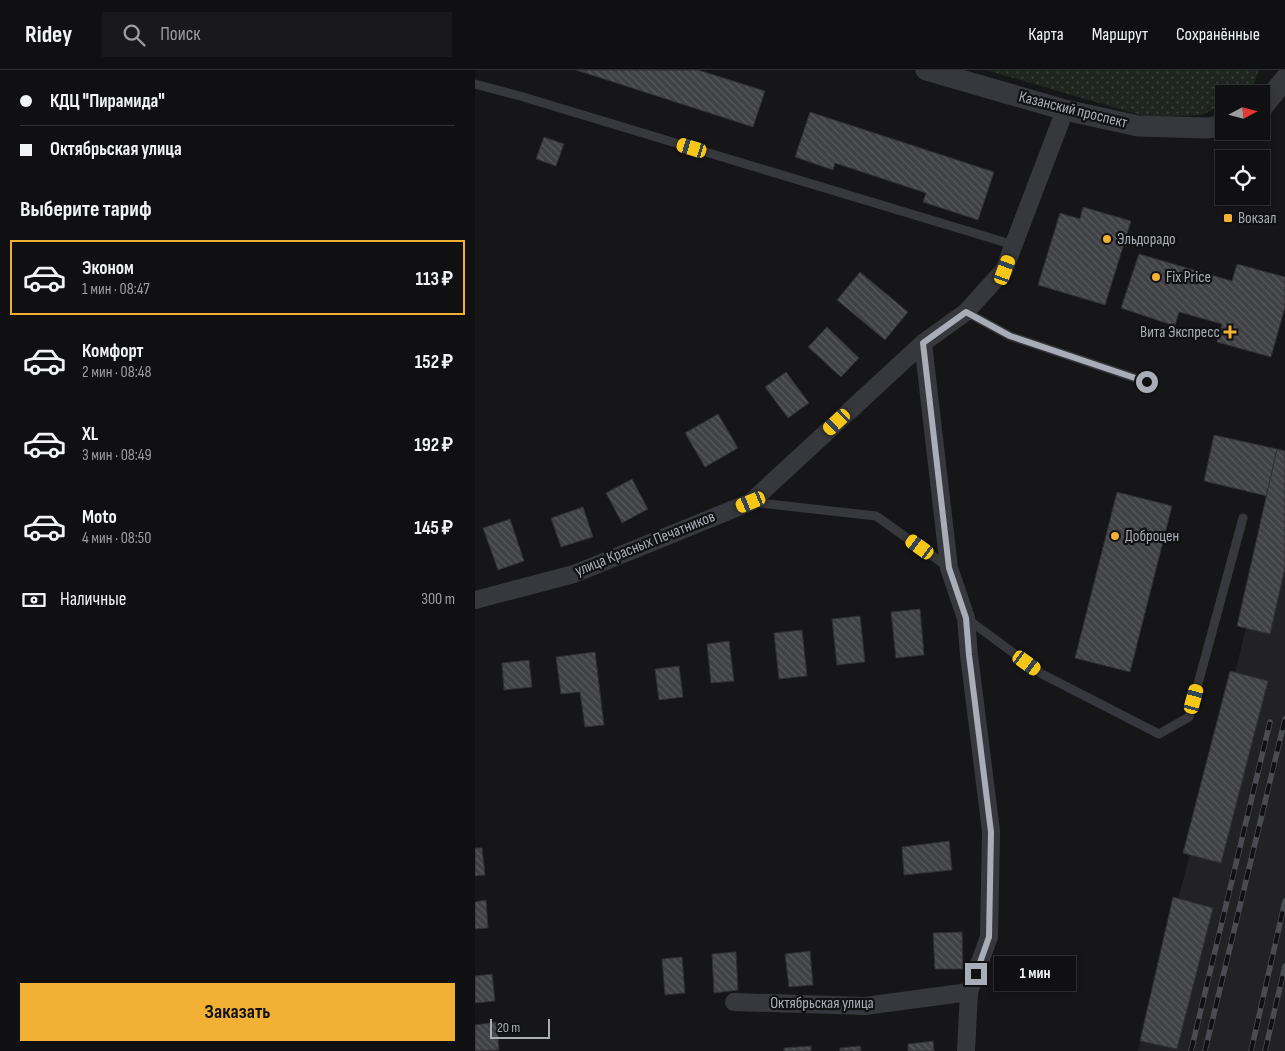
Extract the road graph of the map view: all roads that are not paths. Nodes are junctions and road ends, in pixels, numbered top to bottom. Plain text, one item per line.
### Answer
1 (925, 70) edge
2 (1285, 79) edge
3 (475, 84) edge
4 (1270, 97) edge
5 (1065, 110) junction
6 (1215, 127) edge
7 (1014, 245) junction
8 (966, 312) junction
9 (923, 343) junction
10 (1147, 382) dead end
11 (751, 502) junction
12 (1243, 518) dead end
13 (949, 568) junction
14 (475, 600) edge
15 (966, 618) junction
16 (969, 992) junction
17 (734, 1002) dead end
18 (966, 1051) edge

1 - 5 street, Казанский проспект
2 - 4 street
3 - 7 lane
5 - 6 street, Казанский проспект
5 - 7 street, улица Красных Печатников
7 - 8 street, улица Красных Печатников
8 - 9 street, улица Красных Печатников
8 - 10 lane
9 - 11 street, улица Красных Печатников
9 - 13 street
11 - 13 lane
11 - 14 street, улица Красных Печатников
12 - 15 lane
13 - 15 street
15 - 16 street
16 - 17 street, Октябрьская улица
16 - 18 street

